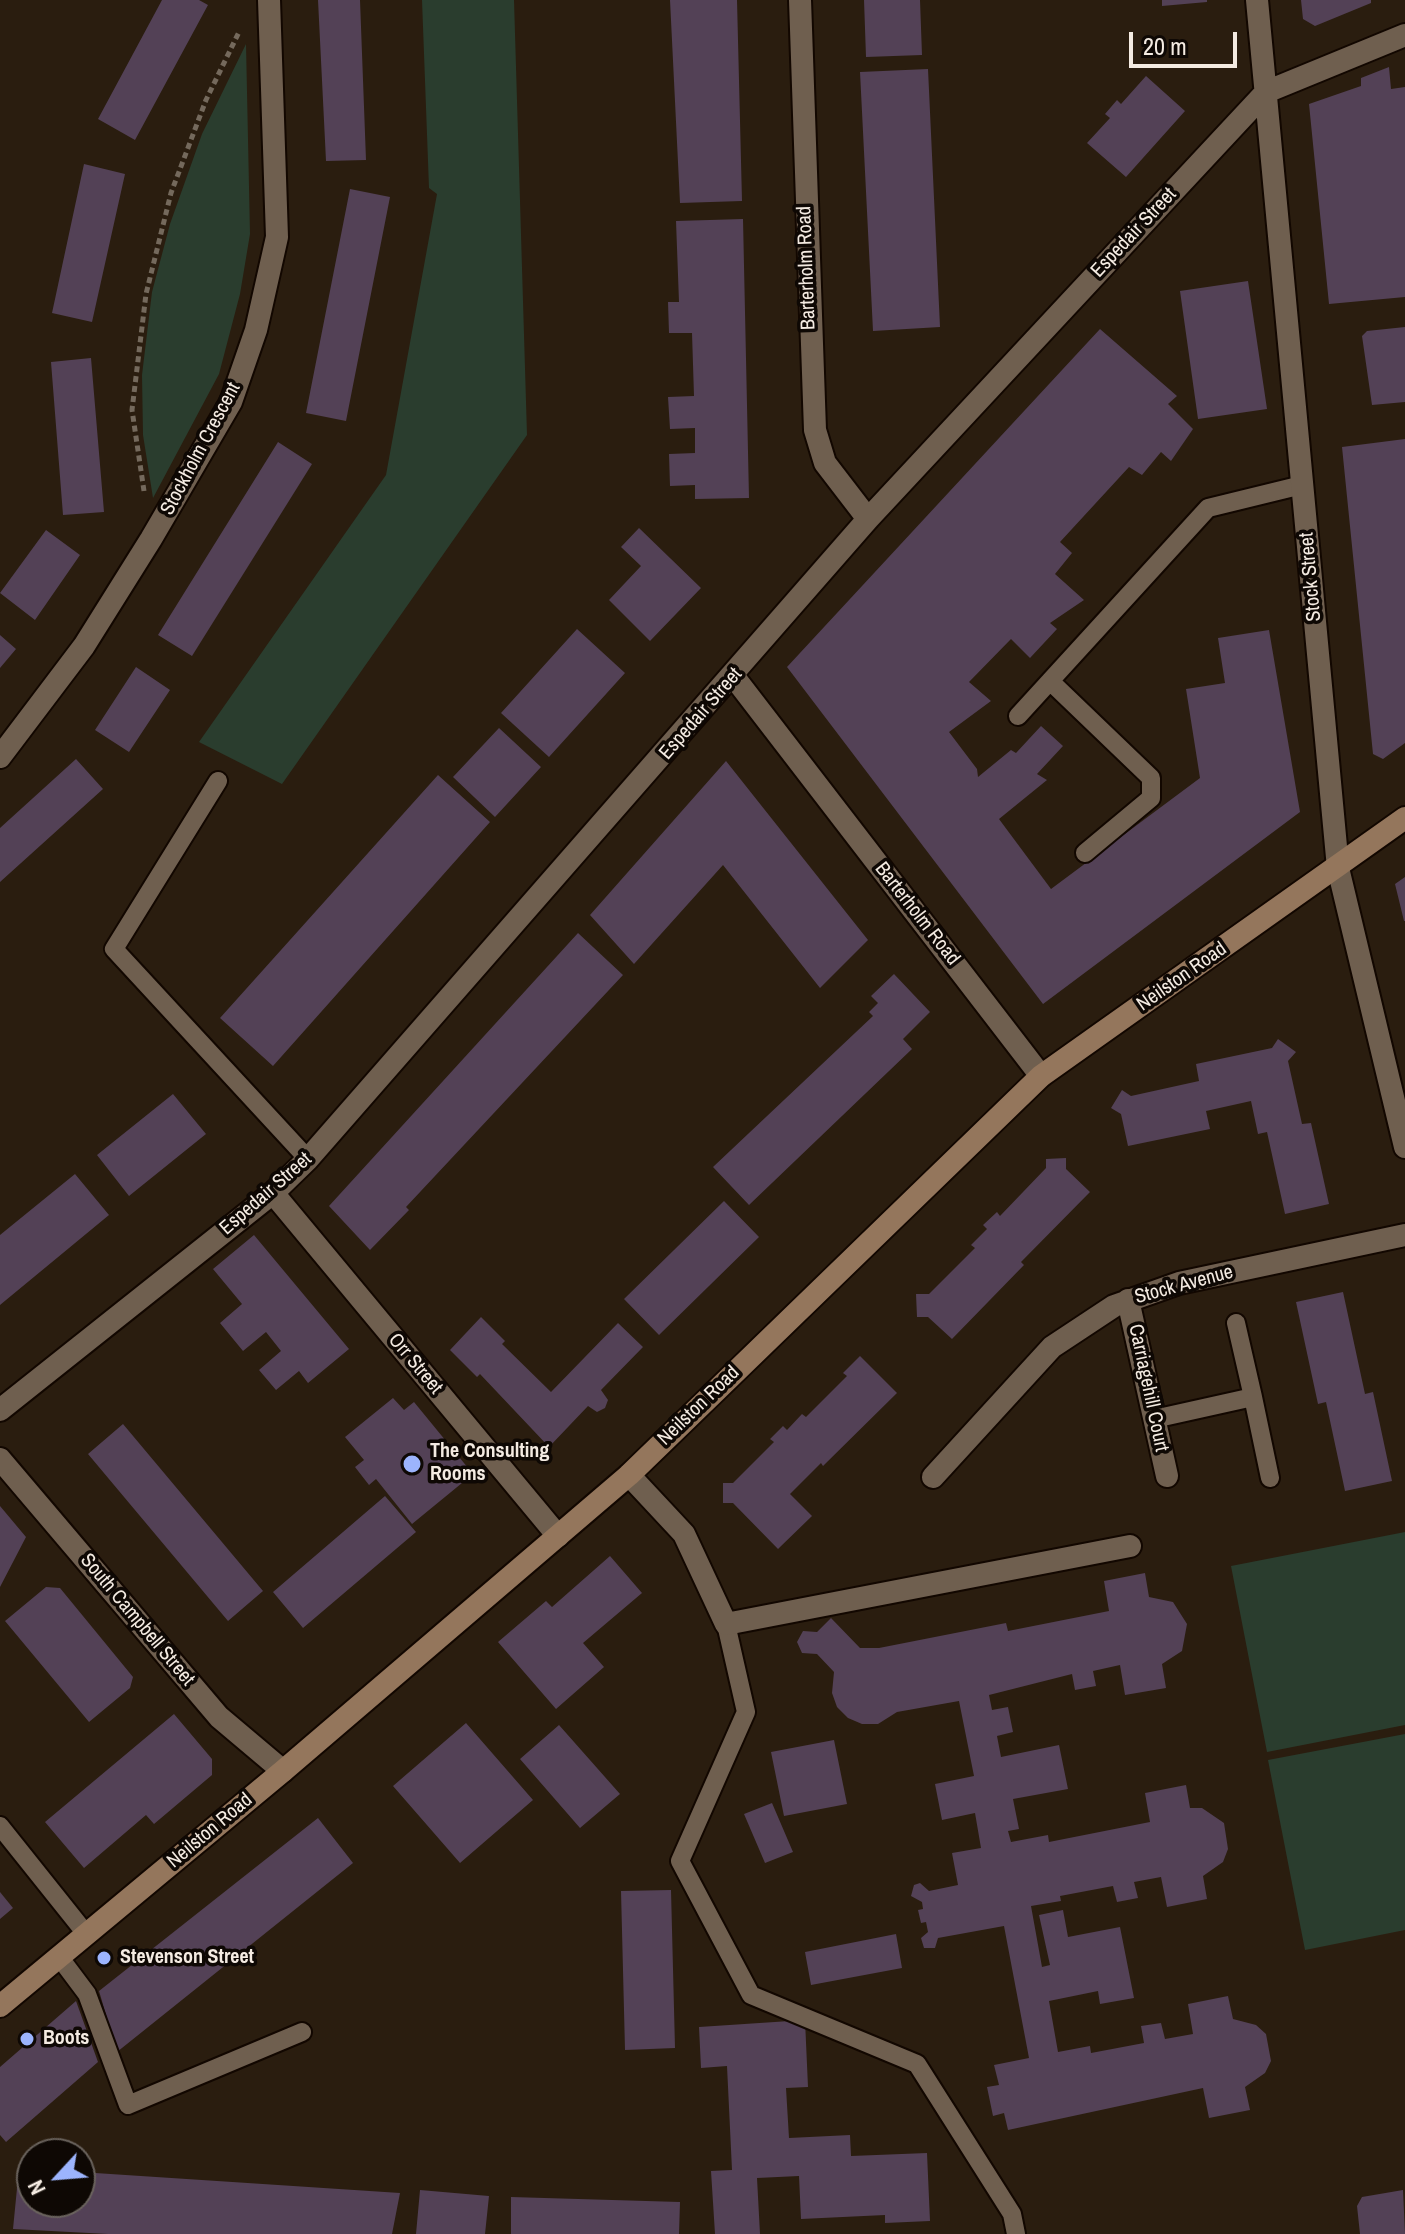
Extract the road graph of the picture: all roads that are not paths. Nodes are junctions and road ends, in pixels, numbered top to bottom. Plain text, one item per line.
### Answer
1 (269, 0) edge
2 (800, 0) edge
3 (1257, 0) edge
4 (1405, 35) edge
5 (1266, 92) junction
6 (1302, 485) junction
7 (868, 519) junction
8 (734, 677) junction
9 (1050, 681) junction
10 (1018, 716) dead end
11 (0, 757) edge
12 (218, 781) dead end
13 (1405, 818) edge
14 (1085, 853) dead end
15 (1338, 868) junction
16 (1041, 1076) junction
17 (1405, 1147) edge
18 (308, 1159) junction
19 (273, 1193) junction
20 (1405, 1235) edge
21 (1128, 1300) junction
22 (1236, 1323) dead end
23 (1253, 1397) junction
24 (0, 1410) edge
25 (1154, 1419) junction
26 (0, 1459) edge
27 (629, 1475) junction
28 (1167, 1476) dead end
29 (933, 1477) dead end
30 (1270, 1478) dead end
31 (558, 1536) junction
32 (1130, 1546) dead end
33 (726, 1624) junction
34 (283, 1771) junction
35 (0, 1826) edge
36 (87, 1935) junction
37 (60, 1958) junction
38 (0, 2006) edge
39 (302, 2032) dead end
40 (1016, 2234) edge

1 - 11 street, Stockholm Crescent
2 - 7 street, Barterholm Road
3 - 5 street, Stock Street
4 - 5 street, Espedair Street
5 - 6 street, Stock Street
5 - 7 street, Espedair Street
6 - 9 lane
6 - 15 street, Stock Street
7 - 8 street, Espedair Street
8 - 16 street, Barterholm Road
8 - 18 street, Espedair Street
9 - 10 lane
9 - 14 lane
12 - 18 lane
13 - 15 main road, Neilston Road
15 - 16 main road, Neilston Road
15 - 17 street, Stock Street
16 - 27 main road, Neilston Road
18 - 19 street, Espedair Street
19 - 24 street, Espedair Street
19 - 31 street, Orr Street
20 - 21 street, Stock Avenue
21 - 25 street, Carriagehill Court
21 - 29 street, Stock Avenue
22 - 23 lane
23 - 25 lane
23 - 30 lane
25 - 28 street, Carriagehill Court
26 - 34 street, South Campbell Street
27 - 31 main road, Neilston Road
27 - 33 street
31 - 34 main road, Neilston Road
32 - 33 street
33 - 40 lane
34 - 36 main road, Neilston Road
35 - 36 lane
36 - 37 main road, Neilston Road
37 - 38 main road, Neilston Road
37 - 39 lane

